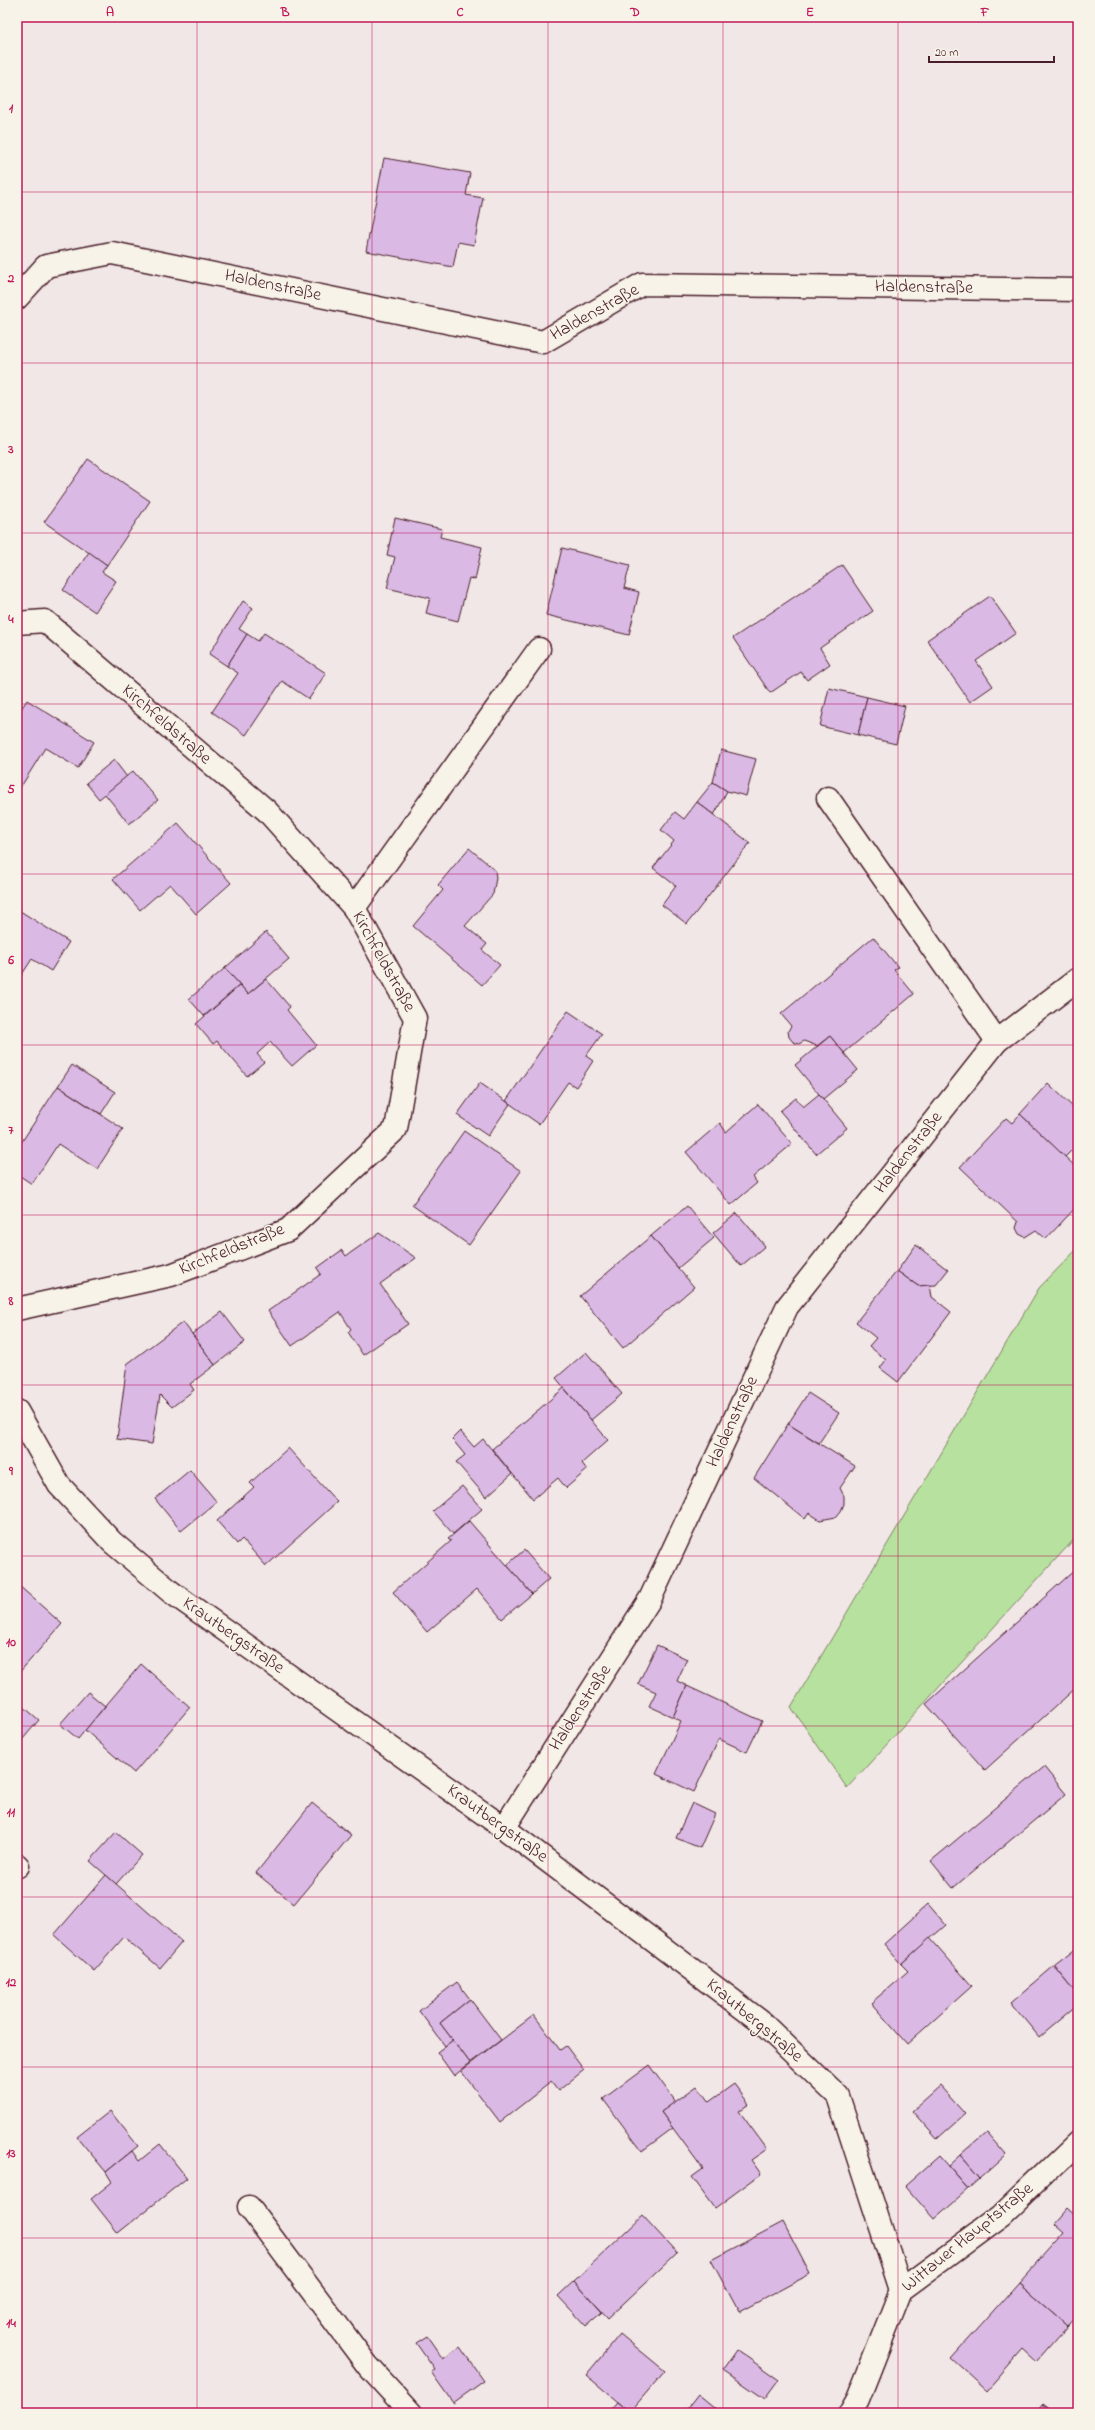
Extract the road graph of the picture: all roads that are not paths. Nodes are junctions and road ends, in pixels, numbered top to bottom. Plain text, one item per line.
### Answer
1 (1078, 290) edge
2 (17, 298) edge
3 (17, 622) edge
4 (539, 649) dead end
5 (828, 798) dead end
6 (354, 908) junction
7 (1078, 979) edge
8 (997, 1041) junction
9 (17, 1309) edge
10 (17, 1411) edge
11 (504, 1828) junction
12 (1078, 2142) edge
13 (249, 2207) dead end
14 (901, 2290) junction
15 (411, 2413) edge
16 (850, 2413) edge

1 - 2 street, Haldenstraße
3 - 6 street, Kirchfeldstraße
4 - 6 street
5 - 8 street
6 - 9 street, Kirchfeldstraße
7 - 8 street, Haldenstraße
8 - 11 street, Haldenstraße
10 - 11 street, Krautbergstraße
11 - 14 street, Krautbergstraße
12 - 14 street, Wittauer Hauptstraße
13 - 15 street
14 - 16 street, Wittauer Hauptstraße

